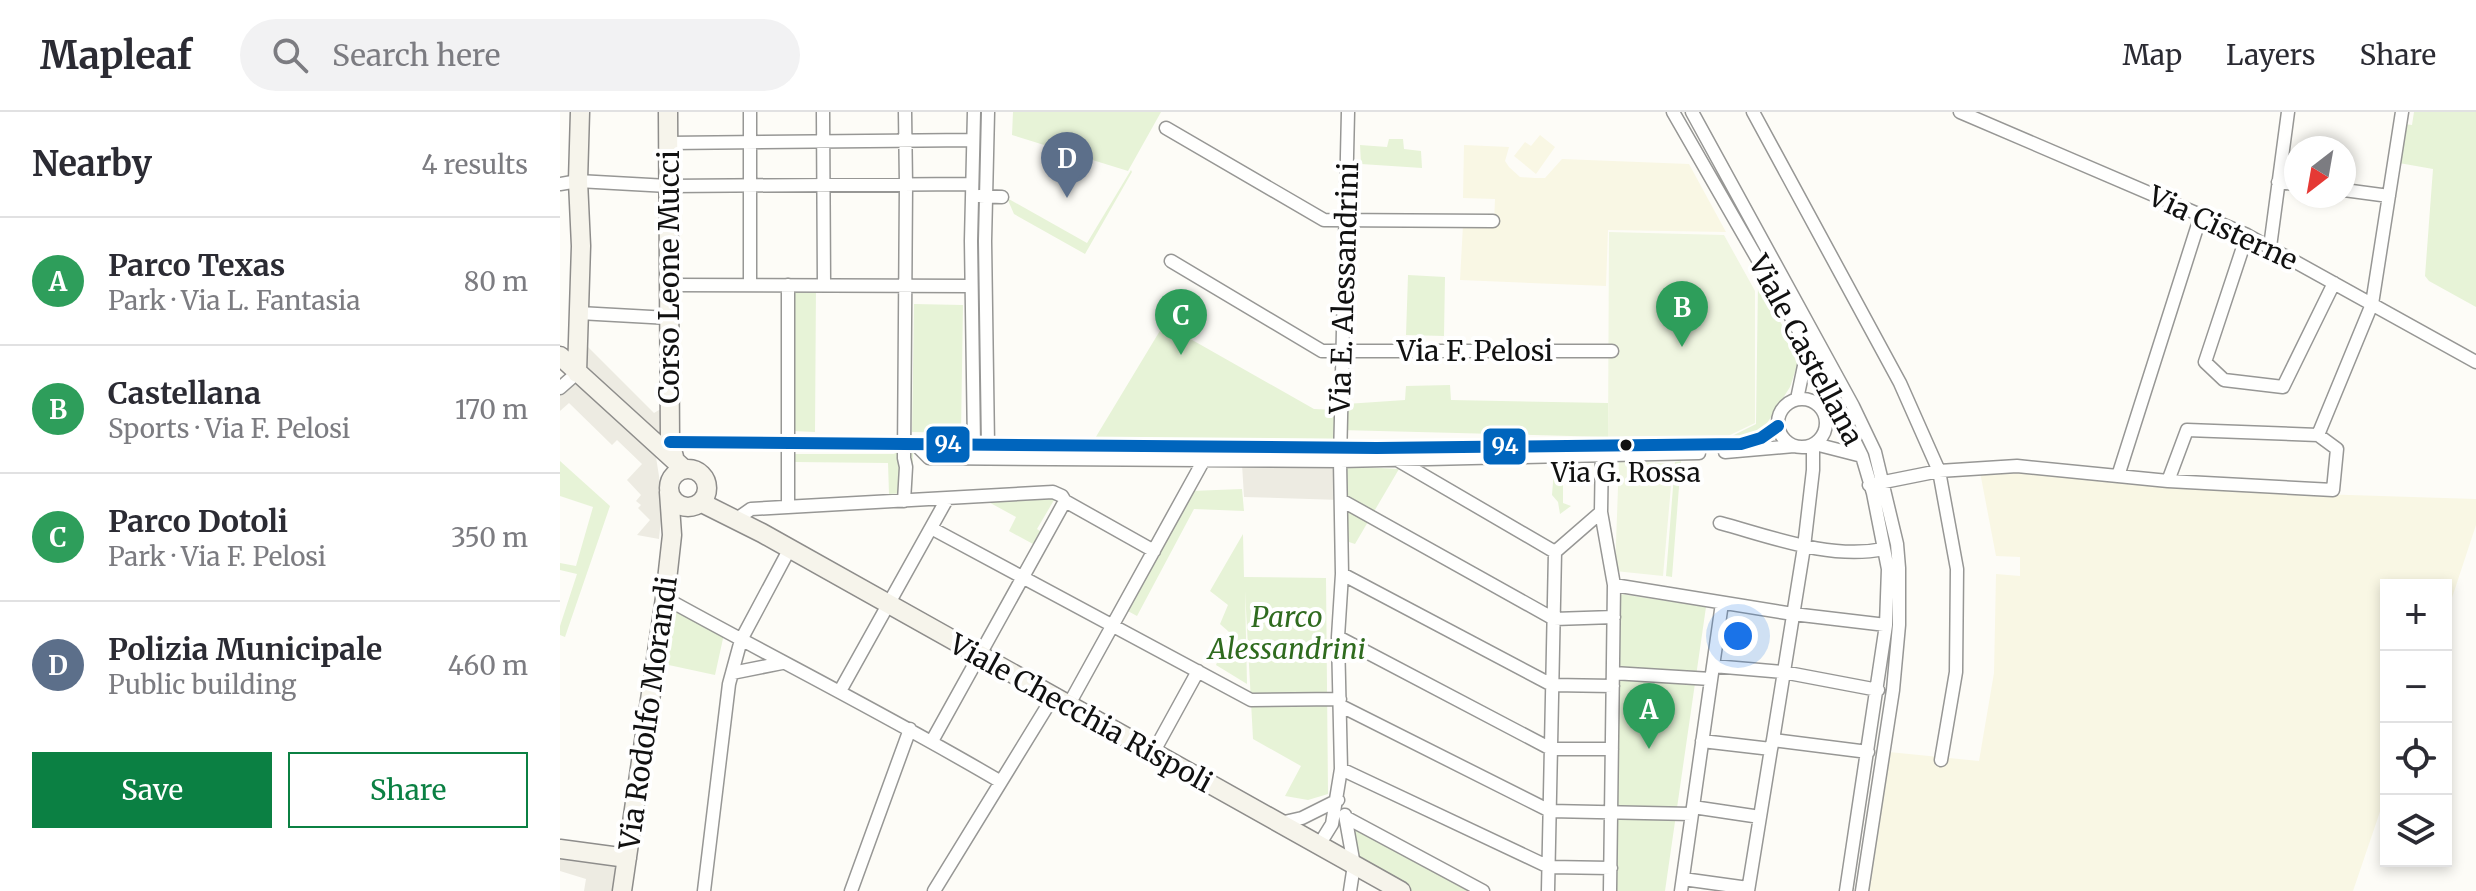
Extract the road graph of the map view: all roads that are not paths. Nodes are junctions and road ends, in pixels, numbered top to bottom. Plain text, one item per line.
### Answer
1 (580, 112) edge
2 (668, 112) edge
3 (750, 112) edge
4 (823, 112) edge
5 (905, 112) edge
6 (974, 112) edge
7 (988, 112) edge
8 (1348, 112) edge
9 (1673, 112) edge
10 (1692, 112) edge
11 (1753, 112) edge
12 (1960, 112) edge
13 (2288, 112) edge
14 (2402, 112) edge
15 (1166, 128) dead end
16 (973, 140) junction
17 (905, 141) junction
18 (750, 142) junction
19 (823, 142) junction
20 (668, 143) junction
21 (566, 179) edge
22 (2278, 182) junction
23 (2284, 183) edge
24 (823, 185) junction
25 (906, 185) junction
26 (668, 186) junction
27 (750, 186) junction
28 (972, 190) junction
29 (2356, 192) edge
30 (2389, 196) junction
31 (986, 197) junction
32 (1002, 197) dead end
33 (2201, 215) junction
34 (1346, 221) junction
35 (1493, 221) dead end
36 (2247, 235) junction
37 (2270, 247) junction
38 (1171, 261) dead end
39 (2334, 283) junction
40 (669, 285) junction
41 (750, 285) junction
42 (788, 285) junction
43 (824, 285) junction
44 (904, 285) junction
45 (971, 286) junction
46 (2372, 304) junction
47 (579, 313) junction
48 (669, 318) junction
49 (578, 333) junction
50 (1808, 347) junction
51 (560, 348) edge
52 (1342, 351) junction
53 (1612, 351) dead end
54 (560, 356) edge
55 (2476, 362) edge
56 (577, 373) junction
57 (560, 388) edge
58 (1797, 399) junction
59 (1847, 409) junction
60 (1825, 414) junction
61 (1778, 426) junction
62 (2318, 435) junction
63 (644, 436) junction
64 (789, 444) junction
65 (910, 444) junction
66 (1814, 444) junction
67 (974, 445) junction
68 (988, 445) junction
69 (1212, 446) junction
70 (1794, 446) junction
71 (1377, 448) junction
72 (1602, 449) junction
73 (1340, 454) junction
74 (676, 456) junction
75 (1862, 456) junction
76 (1204, 460) junction
77 (1397, 460) junction
78 (1939, 471) junction
79 (2118, 476) junction
80 (2168, 481) junction
81 (1875, 483) junction
82 (670, 488) junction
83 (699, 499) junction
84 (947, 499) junction
85 (1341, 500) junction
86 (904, 501) junction
87 (1065, 501) junction
88 (788, 507) junction
89 (1601, 512) junction
90 (741, 516) junction
91 (1720, 523) dead end
92 (931, 528) junction
93 (762, 533) junction
94 (672, 535) junction
95 (1804, 547) junction
96 (1884, 549) junction
97 (789, 550) junction
98 (1154, 551) junction
99 (1555, 552) junction
100 (1342, 574) junction
101 (1022, 577) junction
102 (1614, 585) junction
103 (665, 598) junction
104 (1722, 603) junction
105 (887, 605) junction
106 (1793, 614) junction
107 (1614, 617) junction
108 (1554, 619) junction
109 (1113, 625) junction
110 (1886, 625) junction
111 (1338, 637) junction
112 (741, 640) junction
113 (981, 657) junction
114 (782, 663) junction
115 (1198, 671) junction
116 (1712, 672) junction
117 (1783, 672) junction
118 (732, 673) junction
119 (1613, 680) junction
120 (1552, 685) junction
121 (1878, 690) junction
122 (840, 691) junction
123 (1061, 701) junction
124 (1340, 703) junction
125 (910, 729) junction
126 (932, 741) junction
127 (1702, 741) junction
128 (1772, 744) junction
129 (1551, 749) junction
130 (1612, 749) junction
131 (1868, 752) junction
132 (1153, 753) junction
133 (1941, 760) dead end
134 (1341, 769) junction
135 (1001, 782) junction
136 (1338, 800) junction
137 (1692, 810) junction
138 (1550, 811) junction
139 (1611, 811) junction
140 (1760, 817) junction
141 (1347, 818) junction
142 (1280, 823) junction
143 (1319, 845) junction
144 (560, 849) edge
145 (627, 858) junction
146 (1354, 865) junction
147 (1549, 867) junction
148 (1611, 868) junction
149 (1682, 885) edge
150 (1748, 890) edge
151 (622, 891) edge
152 (704, 891) edge
153 (851, 891) edge
154 (934, 891) edge
155 (1350, 891) edge
156 (1401, 891) edge
157 (1483, 891) edge
158 (1548, 891) edge
159 (1610, 891) edge
160 (1846, 891) edge
161 (1862, 891) edge

1 - 21 main road
2 - 20 main road, Corso Leone Mucci
3 - 18 street
4 - 19 street
5 - 17 street
6 - 16 street
7 - 31 street
8 - 34 street, Via E. Alessandrini
9 - 50 street, Viale Castellana
10 - 59 street
11 - 78 street
12 - 33 street, Via Cisterne
13 - 22 street
14 - 30 street
15 - 34 street
16 - 17 street
16 - 28 street
17 - 19 street
17 - 25 street
18 - 19 street
18 - 20 street
18 - 27 street
19 - 24 street
20 - 26 main road, Corso Leone Mucci
21 - 26 street
21 - 47 main road
22 - 23 street
22 - 37 street
24 - 25 street
24 - 27 street
24 - 43 street
25 - 28 street
25 - 44 street
26 - 27 street
26 - 40 main road, Corso Leone Mucci
27 - 41 street
28 - 31 street
28 - 45 street
29 - 30 street
30 - 46 street
31 - 32 street
31 - 68 street
33 - 36 street, Via Cisterne
33 - 79 street
34 - 35 street
34 - 52 street, Via E. Alessandrini
36 - 37 street, Via Cisterne
36 - 39 street
37 - 39 street, Via Cisterne
38 - 52 street, Via F. Pelosi
39 - 46 street, Via Cisterne
40 - 41 street
40 - 48 main road, Corso Leone Mucci
41 - 42 street
42 - 43 street
42 - 64 street
43 - 44 street
44 - 45 street
44 - 65 street
45 - 67 street
46 - 55 street, Via Cisterne
46 - 62 street
47 - 48 street
47 - 49 main road
48 - 74 main road, Corso Leone Mucci
49 - 51 main road
49 - 56 main road
50 - 58 street
50 - 59 street, Viale Castellana
52 - 53 street, Via F. Pelosi
52 - 73 street, Via E. Alessandrini
54 - 56 main road, Viale Checchia Rispoli
56 - 57 street
56 - 63 main road, Viale Checchia Rispoli
58 - 60 street
58 - 61 street
59 - 60 street
59 - 75 street, Viale Castellana
59 - 81 street
60 - 66 street
61 - 70 street
61 - 72 street
62 - 80 street
62 - 80 street
63 - 74 main road, Viale Checchia Rispoli
63 - 82 main road, Viale Checchia Rispoli
64 - 65 street
64 - 74 street
64 - 88 street
65 - 67 street
65 - 76 street
65 - 86 street
66 - 70 street
66 - 75 street
66 - 95 street
67 - 68 street
68 - 69 street
69 - 73 street
69 - 76 street
70 - 72 street
71 - 72 street
71 - 73 street
71 - 77 street
72 - 77 street
72 - 89 street
73 - 76 street
73 - 77 street
73 - 85 street, Via E. Alessandrini
74 - 82 main road
74 - 83 main road, Viale Checchia Rispoli
75 - 81 street, Viale Castellana
76 - 98 street
77 - 99 street
78 - 79 street
78 - 81 street
78 - 133 street
79 - 80 street
81 - 96 street, Viale Castellana
81 - 161 street
82 - 83 main road, Viale Checchia Rispoli
82 - 94 main road, Via Rodolfo Morandi
83 - 90 main road, Viale Checchia Rispoli
83 - 93 main road, Viale Checchia Rispoli
83 - 94 main road, Via Rodolfo Morandi
84 - 86 street
84 - 87 street
84 - 92 street
85 - 100 street, Via E. Alessandrini
85 - 108 street
86 - 88 street
87 - 98 street
87 - 101 street
88 - 90 street
89 - 99 street
89 - 102 street
90 - 93 main road, Viale Checchia Rispoli
91 - 95 street
92 - 101 street
92 - 105 street
93 - 97 main road, Viale Checchia Rispoli
94 - 103 main road, Via Rodolfo Morandi
95 - 96 street
95 - 106 street
96 - 110 street, Viale Castellana
97 - 105 main road, Viale Checchia Rispoli
97 - 112 street
98 - 109 street
99 - 108 street
100 - 111 street, Via E. Alessandrini
100 - 120 street
101 - 109 street
101 - 113 street
102 - 104 street
102 - 107 street
103 - 112 street
103 - 145 main road, Via Rodolfo Morandi
104 - 106 street
104 - 116 street
105 - 113 main road, Viale Checchia Rispoli
105 - 122 street
106 - 110 street
106 - 117 street
107 - 108 street
107 - 119 street
108 - 120 street
109 - 115 street
109 - 123 street
110 - 121 street, Viale Castellana
111 - 124 street, Via E. Alessandrini
111 - 129 street
112 - 114 street
112 - 118 street
113 - 123 main road, Viale Checchia Rispoli
113 - 126 street
114 - 118 street
114 - 122 street
115 - 124 street
115 - 132 street
116 - 117 street
116 - 119 street
116 - 127 street
117 - 121 street
117 - 128 street
118 - 152 street
119 - 120 street
119 - 130 street
120 - 129 street
121 - 131 street, Viale Castellana
122 - 125 street
123 - 132 main road, Viale Checchia Rispoli
123 - 135 street
124 - 134 street, Via E. Alessandrini
124 - 138 street
125 - 126 street
125 - 153 street
126 - 135 street
127 - 128 street
127 - 137 street
128 - 131 street
128 - 140 street
129 - 130 street
129 - 138 street
130 - 139 street
131 - 160 street, Viale Castellana
132 - 142 main road, Viale Checchia Rispoli
134 - 136 street, Via E. Alessandrini
134 - 147 street
135 - 154 street
136 - 141 street
136 - 142 street
136 - 143 street, Via E. Alessandrini
137 - 139 street
137 - 140 street
137 - 149 street
138 - 139 street
138 - 147 street
139 - 148 street
140 - 150 street
141 - 146 street
141 - 157 street
142 - 143 main road, Viale Checchia Rispoli
143 - 146 main road, Viale Checchia Rispoli
144 - 145 main road
145 - 151 main road, Via Rodolfo Morandi
146 - 155 street
146 - 156 main road, Viale Checchia Rispoli
147 - 148 street
147 - 158 street
148 - 159 street
149 - 150 street

